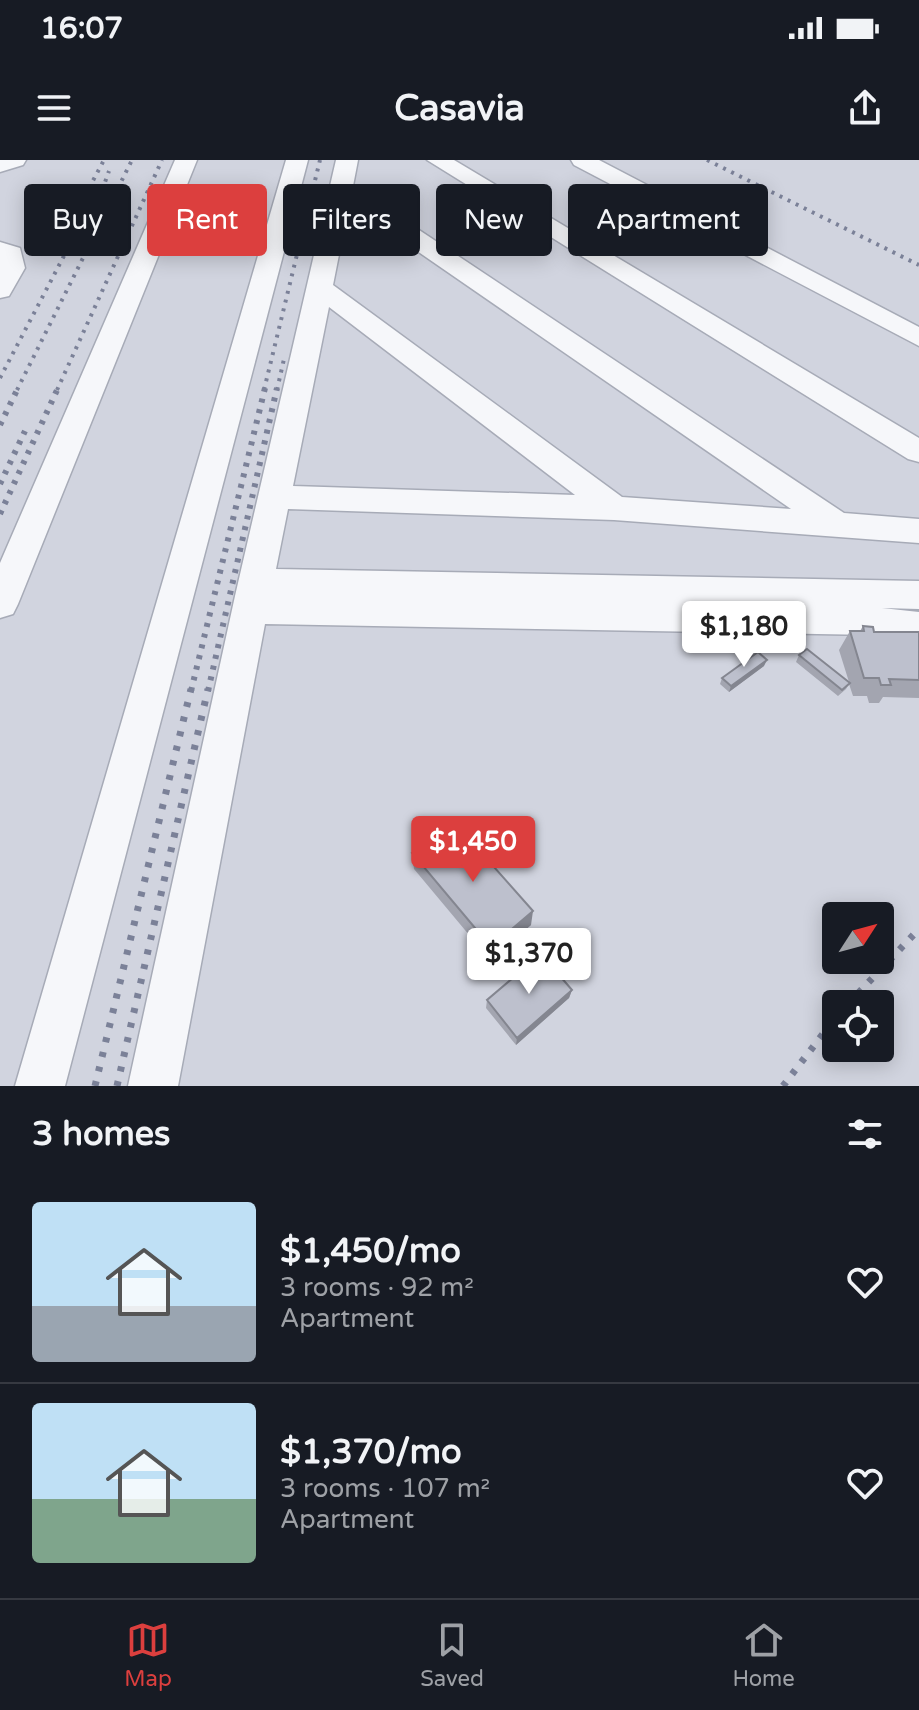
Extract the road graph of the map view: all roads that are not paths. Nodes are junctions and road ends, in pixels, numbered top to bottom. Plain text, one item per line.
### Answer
1 (15, 160) edge
2 (186, 160) edge
3 (297, 160) edge
4 (438, 160) edge
5 (582, 160) edge
6 (0, 165) edge
7 (344, 174) edge
8 (0, 249) edge
9 (320, 288) junction
10 (0, 290) edge
11 (919, 338) edge
12 (919, 452) edge
13 (277, 497) junction
14 (614, 508) junction
15 (838, 525) junction
16 (919, 531) edge
17 (919, 584) edge
18 (620, 589) junction
19 (919, 595) edge
20 (254, 597) junction
21 (0, 604) edge
22 (913, 620) edge
23 (40, 1086) edge
24 (153, 1086) edge

1 - 6 lane
2 - 21 lane
3 - 23 lane
4 - 12 lane
5 - 11 lane
7 - 9 lane
7 - 15 lane
8 - 10 lane
9 - 13 lane
9 - 14 lane
13 - 14 lane
13 - 20 lane
14 - 15 lane
15 - 16 lane
17 - 20 lane
18 - 19 lane
18 - 20 lane
18 - 22 lane
20 - 22 lane
20 - 22 lane
20 - 24 lane

